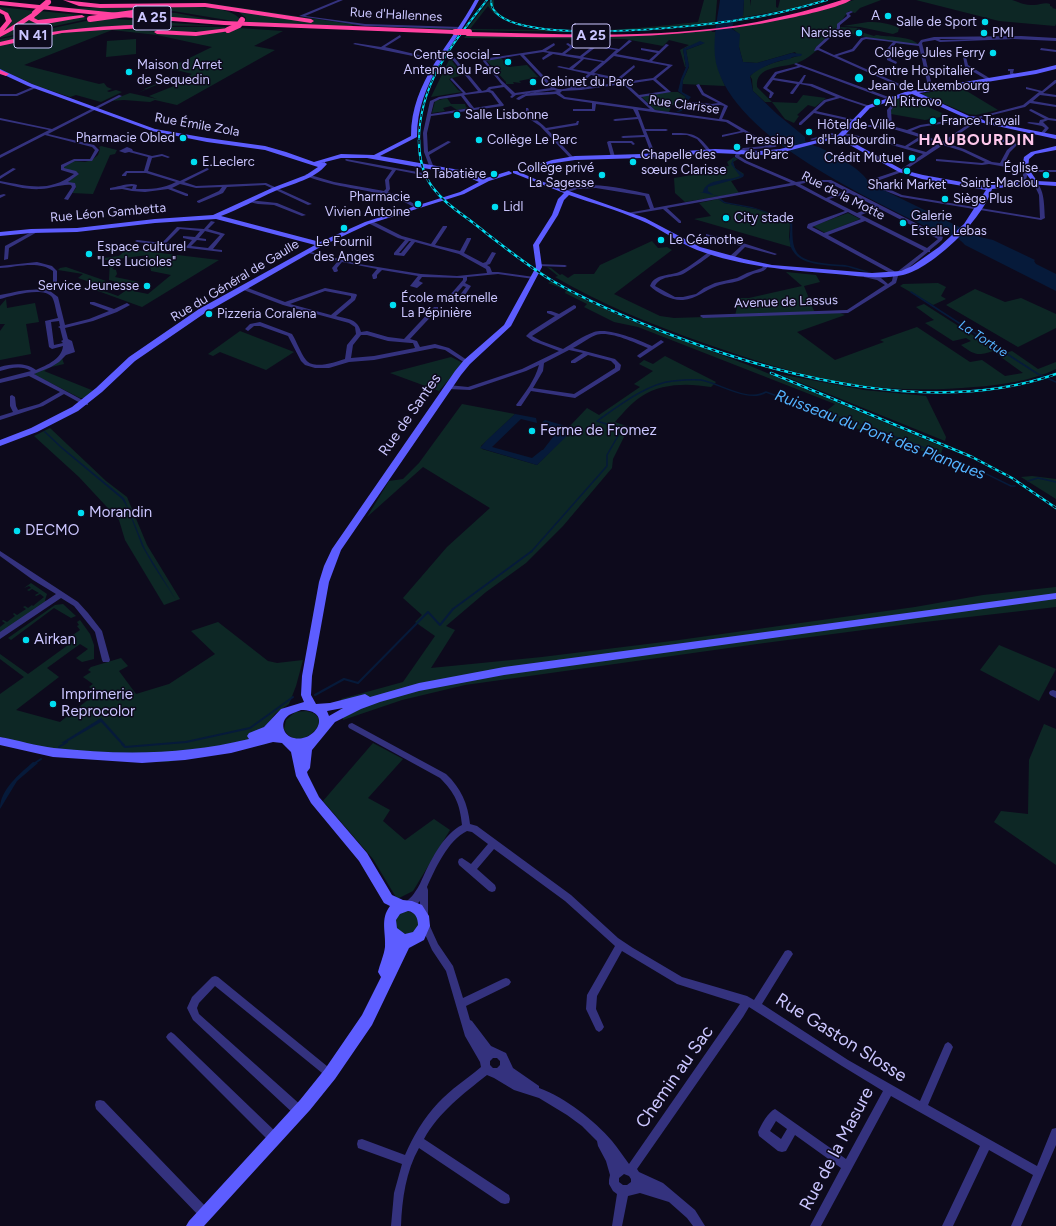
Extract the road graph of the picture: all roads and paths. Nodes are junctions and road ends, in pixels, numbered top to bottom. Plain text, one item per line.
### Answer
1 (7, 0) edge
2 (66, 0) edge
3 (341, 0) edge
4 (477, 0) edge
5 (838, 0) edge
6 (848, 0) edge
7 (49, 1) edge
8 (0, 3) edge
9 (18, 3) junction
10 (168, 6) junction
11 (214, 6) junction
12 (120, 7) junction
13 (36, 9) junction
14 (0, 11) edge
15 (172, 12) dead end
16 (184, 13) dead end
17 (848, 13) dead end
18 (205, 24) junction
19 (735, 25) junction
20 (278, 27) junction
21 (461, 28) junction
22 (0, 31) edge
23 (68, 31) junction
24 (417, 31) junction
25 (455, 33) junction
26 (0, 34) edge
27 (400, 36) dead end
28 (0, 39) edge
29 (1056, 40) edge
30 (630, 41) dead end
31 (894, 43) junction
32 (0, 44) edge
33 (355, 44) dead end
34 (554, 44) dead end
35 (568, 44) dead end
36 (667, 45) dead end
37 (921, 45) junction
38 (1049, 48) dead end
39 (385, 49) junction
40 (642, 49) dead end
41 (1041, 49) dead end
42 (1056, 49) edge
43 (620, 50) junction
44 (544, 51) junction
45 (660, 52) junction
46 (552, 53) junction
47 (521, 54) junction
48 (562, 55) junction
49 (614, 55) junction
50 (834, 56) junction
51 (964, 57) dead end
52 (454, 58) dead end
53 (582, 58) junction
54 (543, 59) dead end
55 (438, 60) junction
56 (650, 61) junction
57 (605, 62) junction
58 (896, 63) dead end
59 (796, 64) dead end
60 (634, 66) dead end
61 (801, 66) junction
62 (818, 66) dead end
63 (559, 67) dead end
64 (1054, 67) edge
65 (570, 69) junction
66 (810, 69) junction
67 (1009, 70) dead end
68 (3, 74) edge
69 (591, 74) junction
70 (805, 76) dead end
71 (1016, 76) junction
72 (452, 79) dead end
73 (654, 79) junction
74 (772, 79) junction
75 (622, 80) junction
76 (989, 80) junction
77 (582, 81) junction
78 (1056, 81) edge
79 (800, 83) junction
80 (698, 85) dead end
81 (505, 86) junction
82 (35, 88) junction
83 (573, 88) junction
84 (590, 88) junction
85 (1027, 88) dead end
86 (932, 89) junction
87 (488, 90) junction
88 (552, 90) junction
89 (559, 91) junction
90 (481, 92) junction
91 (913, 92) junction
92 (792, 93) dead end
93 (1042, 93) junction
94 (463, 94) junction
95 (0, 95) edge
96 (120, 96) dead end
97 (518, 96) junction
98 (638, 96) junction
99 (1056, 96) edge
100 (770, 97) dead end
101 (840, 97) junction
102 (891, 99) junction
103 (644, 101) junction
104 (594, 102) junction
105 (1031, 102) junction
106 (693, 103) dead end
107 (719, 104) junction
108 (1056, 106) edge
109 (94, 107) junction
110 (634, 108) junction
111 (869, 108) junction
112 (473, 109) junction
113 (574, 110) dead end
114 (1031, 110) dead end
115 (654, 111) junction
116 (813, 112) junction
117 (429, 115) junction
118 (639, 118) junction
119 (974, 118) junction
120 (0, 119) edge
121 (1048, 119) junction
122 (615, 120) dead end
123 (720, 120) junction
124 (1056, 120) edge
125 (578, 122) dead end
126 (853, 123) junction
127 (800, 124) dead end
128 (1029, 124) dead end
129 (1044, 126) junction
130 (890, 127) junction
131 (544, 129) junction
132 (53, 130) junction
133 (644, 130) junction
134 (666, 130) dead end
135 (744, 131) junction
136 (907, 131) junction
137 (45, 134) junction
138 (673, 134) dead end
139 (1042, 134) junction
140 (841, 135) junction
141 (646, 136) junction
142 (723, 136) dead end
143 (923, 136) junction
144 (623, 137) dead end
145 (1056, 137) edge
146 (1001, 140) dead end
147 (449, 142) dead end
148 (943, 143) junction
149 (633, 144) dead end
150 (906, 147) junction
151 (1056, 148) edge
152 (129, 151) dead end
153 (710, 152) junction
154 (739, 152) junction
155 (427, 154) junction
156 (928, 154) junction
157 (654, 156) junction
158 (0, 157) edge
159 (151, 157) junction
160 (168, 157) dead end
161 (375, 157) junction
162 (614, 157) junction
163 (570, 159) junction
164 (347, 160) dead end
165 (937, 160) dead end
166 (990, 162) junction
167 (320, 164) junction
168 (1001, 165) junction
169 (207, 168) dead end
170 (432, 168) junction
171 (14, 169) dead end
172 (395, 169) junction
173 (1027, 170) junction
174 (901, 171) junction
175 (1056, 171) edge
176 (146, 172) junction
177 (512, 172) junction
178 (422, 174) dead end
179 (124, 175) dead end
180 (307, 176) junction
181 (0, 178) edge
182 (483, 178) junction
183 (0, 182) edge
184 (65, 182) junction
185 (182, 182) junction
186 (1026, 182) junction
187 (1035, 182) junction
188 (794, 183) junction
189 (1056, 184) edge
190 (225, 186) junction
191 (168, 188) junction
192 (276, 188) junction
193 (989, 188) junction
194 (112, 189) dead end
195 (849, 191) junction
196 (384, 192) junction
197 (566, 192) junction
198 (186, 195) dead end
199 (66, 199) dead end
200 (826, 200) junction
201 (251, 201) junction
202 (199, 202) dead end
203 (310, 204) dead end
204 (879, 206) junction
205 (417, 207) junction
206 (664, 207) junction
207 (652, 209) junction
208 (978, 209) junction
209 (848, 211) junction
210 (629, 214) junction
211 (304, 215) dead end
212 (857, 215) junction
213 (215, 219) junction
214 (865, 219) junction
215 (370, 222) junction
216 (679, 222) dead end
217 (37, 230) junction
218 (205, 230) junction
219 (449, 232) dead end
220 (0, 234) edge
221 (709, 235) dead end
222 (824, 235) junction
223 (185, 237) dead end
224 (196, 239) junction
225 (408, 239) junction
226 (469, 239) dead end
227 (137, 241) dead end
228 (414, 241) junction
229 (217, 242) junction
230 (163, 244) junction
231 (323, 244) junction
232 (433, 245) junction
233 (744, 245) junction
234 (7, 247) junction
235 (188, 247) junction
236 (0, 250) edge
237 (209, 250) junction
238 (220, 251) dead end
239 (308, 252) junction
240 (712, 252) junction
241 (928, 252) junction
242 (461, 253) junction
243 (775, 254) dead end
244 (499, 258) dead end
245 (731, 258) junction
246 (6, 259) dead end
247 (341, 261) junction
248 (484, 265) junction
249 (539, 266) junction
250 (565, 266) dead end
251 (769, 266) junction
252 (0, 267) edge
253 (380, 269) junction
254 (336, 271) dead end
255 (490, 273) junction
256 (421, 275) junction
257 (465, 276) junction
258 (375, 278) dead end
259 (534, 278) junction
260 (891, 278) junction
261 (416, 282) dead end
262 (462, 284) dead end
263 (244, 288) junction
264 (47, 291) junction
265 (3, 296) edge
266 (0, 303) edge
267 (285, 304) junction
268 (127, 305) dead end
269 (95, 306) dead end
270 (574, 307) dead end
271 (436, 308) dead end
272 (115, 311) junction
273 (549, 312) dead end
274 (559, 316) junction
275 (704, 316) dead end
276 (332, 317) junction
277 (60, 319) junction
278 (603, 326) dead end
279 (62, 327) junction
280 (248, 329) dead end
281 (596, 333) junction
282 (360, 334) junction
283 (406, 340) junction
284 (661, 342) dead end
285 (65, 343) junction
286 (652, 348) junction
287 (418, 349) junction
288 (566, 350) junction
289 (587, 353) junction
290 (640, 356) dead end
291 (348, 360) junction
292 (467, 362) junction
293 (573, 362) dead end
294 (542, 363) junction
295 (0, 369) edge
296 (31, 372) junction
297 (0, 381) edge
298 (448, 387) junction
299 (530, 389) junction
300 (64, 392) junction
301 (575, 396) junction
302 (12, 397) dead end
303 (85, 403) junction
304 (572, 403) dead end
305 (519, 405) dead end
306 (17, 413) junction
307 (0, 418) edge
308 (0, 444) edge
309 (0, 553) edge
310 (60, 595) junction
311 (1056, 596) edge
312 (0, 636) edge
313 (106, 660) dead end
314 (504, 671) junction
315 (307, 676) junction
316 (314, 707) junction
317 (287, 711) junction
318 (279, 720) junction
319 (352, 726) dead end
320 (324, 728) junction
321 (313, 739) junction
322 (285, 740) junction
323 (0, 741) edge
324 (120, 756) junction
325 (305, 782) junction
326 (466, 827) junction
327 (493, 844) junction
328 (462, 862) dead end
329 (471, 870) junction
330 (378, 882) junction
331 (424, 887) junction
332 (492, 888) dead end
333 (406, 907) junction
334 (391, 917) junction
335 (425, 920) junction
336 (391, 932) junction
337 (413, 938) junction
338 (621, 945) junction
339 (435, 947) junction
340 (788, 954) dead end
341 (506, 982) dead end
342 (383, 984) junction
343 (751, 1003) junction
344 (461, 1004) junction
345 (465, 1017) junction
346 (599, 1027) dead end
347 (171, 1037) dead end
348 (948, 1047) dead end
349 (494, 1053) junction
350 (504, 1062) junction
351 (489, 1068) junction
352 (330, 1074) junction
353 (889, 1089) junction
354 (540, 1094) junction
355 (100, 1105) dead end
356 (922, 1107) junction
357 (299, 1111) junction
358 (794, 1128) dead end
359 (1056, 1133) edge
360 (598, 1135) junction
361 (274, 1138) junction
362 (417, 1140) junction
363 (987, 1143) junction
364 (362, 1144) dead end
365 (408, 1160) junction
366 (847, 1166) junction
367 (630, 1172) junction
368 (1038, 1172) junction
369 (615, 1175) junction
370 (628, 1190) junction
371 (505, 1199) dead end
372 (674, 1199) junction
373 (198, 1222) edge
374 (396, 1226) edge
375 (617, 1226) edge
376 (700, 1226) edge
377 (815, 1226) edge
378 (948, 1226) edge
379 (1016, 1226) edge

1 - 9 highway
2 - 11 highway
3 - 21 street, Rue d'Hallennes
4 - 21 street
5 - 19 highway, A 25
6 - 19 highway, A 25
7 - 13 highway, bridge
8 - 9 highway, A 25
8 - 13 highway, A 25
9 - 12 highway
9 - 13 highway
9 - 20 highway, A 25
10 - 11 highway
10 - 12 highway
10 - 23 highway, bridge
11 - 24 highway
12 - 13 highway
13 - 18 highway, A 25
13 - 18 highway
13 - 26 highway
14 - 22 highway
15 - 28 highway, N 41, bridge
16 - 20 highway
17 - 50 street
18 - 20 highway, A 25
19 - 25 highway, A 25, bridge
20 - 23 highway
20 - 24 highway, A 25
20 - 25 highway, A 25
21 - 55 street
23 - 32 highway, N 41
24 - 25 highway, A 25
27 - 39 street
29 - 37 street
30 - 43 street
31 - 37 street
31 - 50 street
31 - 58 street
33 - 39 street
34 - 44 street
35 - 48 street
36 - 45 street
37 - 86 street
38 - 42 street
39 - 55 street
40 - 45 street
41 - 42 street
43 - 49 street
43 - 53 street
44 - 46 street
44 - 47 street
45 - 56 street
46 - 48 street
46 - 54 street
47 - 81 street
47 - 88 street
48 - 53 street
49 - 56 street
49 - 57 street
50 - 91 street
51 - 76 street
52 - 90 street
53 - 57 street
53 - 65 street
55 - 161 street
56 - 73 street
57 - 69 street
59 - 61 street
60 - 75 street
61 - 66 street
61 - 74 street
62 - 66 street
63 - 65 street
64 - 71 street
65 - 69 street
66 - 102 street
67 - 71 street
68 - 82 street, Rue Émile Zola
69 - 75 street
69 - 77 street
70 - 79 street
71 - 76 street
72 - 94 street
73 - 75 street
73 - 98 street
74 - 79 street
74 - 100 street
75 - 84 street
75 - 98 street
76 - 86 street
77 - 83 street
77 - 84 street
78 - 93 street
79 - 92 street
79 - 101 street
80 - 107 street
81 - 87 street
81 - 97 street
82 - 95 street
82 - 109 street, Rue Émile Zola
83 - 84 street
83 - 89 street
85 - 93 street
86 - 91 street
87 - 90 street
87 - 112 street
88 - 89 street
88 - 97 street
89 - 104 street, Rue Clarisse
90 - 94 street
91 - 102 street
91 - 119 street
93 - 99 street
93 - 105 street
94 - 112 street
94 - 117 street
96 - 109 street
97 - 131 street
98 - 103 street
101 - 111 street
101 - 116 street
102 - 111 street
102 - 130 street
103 - 110 street
103 - 115 street
104 - 110 street, Rue Clarisse
104 - 113 street
105 - 108 street
105 - 119 street
106 - 107 street
107 - 123 street
109 - 132 street
109 - 167 street, Rue Émile Zola
110 - 115 street, Rue Clarisse
110 - 118 street
111 - 126 street
112 - 117 street
114 - 121 street
115 - 123 street, Rue Clarisse
116 - 126 street
116 - 127 street
117 - 155 street
118 - 122 street
118 - 133 street
119 - 136 street
119 - 139 street
119 - 148 street
120 - 132 street
121 - 124 street
121 - 129 street
123 - 135 street, Rue Clarisse
125 - 131 street
126 - 130 street
126 - 140 street
128 - 129 street
129 - 139 street
130 - 136 street
131 - 163 street
132 - 137 street
133 - 134 street
133 - 141 street
135 - 142 street
135 - 154 street, Rue Clarisse
136 - 143 street
137 - 158 street
137 - 184 street
138 - 153 street
139 - 145 street
140 - 150 street
140 - 154 street
140 - 174 street
141 - 144 street
141 - 157 street
143 - 148 street
143 - 150 street
146 - 168 street
147 - 155 street
148 - 156 street
148 - 166 street
149 - 162 street
150 - 156 street
151 - 173 street
152 - 159 street
153 - 154 street
153 - 157 street
154 - 188 street, Rue de la Motte
155 - 170 street
156 - 174 street
157 - 162 street
159 - 160 street
159 - 176 street
161 - 167 street
161 - 170 street
162 - 163 street
163 - 177 street
164 - 172 street
165 - 166 street
166 - 168 street
167 - 180 street
168 - 173 street
169 - 185 street
170 - 182 street
171 - 181 street
172 - 178 street
172 - 196 street
173 - 175 street
173 - 186 street
173 - 187 street
174 - 193 street
174 - 208 street
176 - 179 street
176 - 185 street
177 - 182 street
177 - 197 street
180 - 192 street
180 - 196 street
182 - 205 street
183 - 184 street
184 - 199 street
185 - 190 street
185 - 191 street
186 - 187 street
186 - 193 street
187 - 189 street
187 - 208 street
188 - 195 street
188 - 200 street, Rue de la Motte
188 - 206 street
190 - 192 street
190 - 202 street
191 - 194 street
191 - 198 street
192 - 201 street
192 - 203 street
193 - 208 street
195 - 200 street
195 - 204 street
196 - 205 street
197 - 207 street
197 - 210 street
197 - 249 street
200 - 209 street, Rue de la Motte
201 - 211 street
201 - 213 street
204 - 212 street
204 - 241 street, Avenue de Lassus
205 - 215 street
206 - 207 street
206 - 216 street
207 - 210 street
208 - 260 street
209 - 212 street, Rue de la Motte
209 - 222 street
210 - 240 street
212 - 214 street, Rue de la Motte
213 - 217 street, Rue Léon Gambetta
213 - 218 street
213 - 231 street, Rue Léon Gambetta
214 - 222 street
214 - 241 street, Rue de la Motte
215 - 225 street
215 - 231 street
217 - 220 street, Rue Léon Gambetta
217 - 234 street
218 - 224 street
218 - 229 street
218 - 230 street
219 - 232 street
221 - 233 street
222 - 260 street
223 - 224 street
224 - 229 street
224 - 235 street
225 - 228 street
225 - 228 street
226 - 242 street
227 - 230 street
228 - 232 street
229 - 237 street
230 - 235 street
231 - 239 street
232 - 242 street
233 - 243 street
233 - 245 street
234 - 236 street
234 - 246 street
235 - 237 street
237 - 238 street
239 - 247 street
239 - 263 street, Rue du Général de Gaulle
239 - 263 street, Rue du Général de Gaulle
240 - 245 street
240 - 251 street
241 - 260 street, Avenue de Lassus
242 - 248 street
244 - 248 street
245 - 251 street
247 - 253 street
247 - 254 street
248 - 255 street
249 - 250 street
249 - 259 street, Rue de Santes
251 - 260 street
251 - 260 street
252 - 264 street
253 - 256 street
253 - 258 street
255 - 257 street
255 - 259 street
256 - 257 street
256 - 261 street
257 - 262 street
259 - 292 street, Rue de Santes
260 - 275 street, Avenue de Lassus
263 - 267 street
263 - 303 street, Rue du Général de Gaulle
264 - 265 street
264 - 277 street
265 - 266 street
267 - 276 street
267 - 276 street
268 - 272 street
269 - 272 street
270 - 274 street
271 - 283 street
272 - 279 street
273 - 274 street
274 - 288 street
276 - 282 street
277 - 279 street
277 - 285 street
278 - 281 street
279 - 285 street
280 - 291 street
281 - 286 street
281 - 288 street
282 - 283 street
282 - 291 street
283 - 287 street
284 - 286 street
285 - 296 street
286 - 290 street
287 - 291 street
287 - 292 street
288 - 289 street
288 - 294 street
289 - 293 street
289 - 301 street
292 - 298 street, Rue de Santes
294 - 298 street
294 - 299 street
295 - 296 street
296 - 297 street
296 - 300 street
298 - 315 street, Rue de Santes
299 - 301 street
299 - 305 street
300 - 303 street
300 - 306 street
301 - 304 street
302 - 306 street
303 - 308 street, Rue du Général de Gaulle
306 - 307 street
309 - 310 street
310 - 312 street
310 - 313 street
311 - 314 street
314 - 316 street
314 - 320 street
315 - 316 street, Rue de Santes
315 - 317 street, Rue de Santes
316 - 317 street
316 - 320 street
317 - 318 street
318 - 322 street
318 - 324 street
319 - 326 street
320 - 321 street
321 - 322 street
321 - 325 street
322 - 324 street
322 - 325 street
323 - 324 street
325 - 330 street
326 - 327 street, Rue Gaston Slosse
326 - 331 street
327 - 329 street
327 - 338 street, Rue Gaston Slosse
328 - 329 street
329 - 332 street
330 - 333 street
330 - 334 street
331 - 333 street
331 - 335 street
333 - 334 street
333 - 335 street
334 - 336 street
335 - 337 street
335 - 339 street
336 - 337 street
336 - 342 street
337 - 339 street
337 - 342 street
338 - 343 street, Rue Gaston Slosse
338 - 346 street
339 - 344 street
340 - 343 street, Chemin au Sac
341 - 344 street
342 - 352 street
343 - 353 street, Rue Gaston Slosse
343 - 367 street, Chemin au Sac
344 - 345 street
345 - 349 street
345 - 351 street
347 - 361 street
348 - 356 street
349 - 350 street
349 - 351 street
350 - 351 street
350 - 354 street
351 - 354 street
351 - 362 street
352 - 357 street
352 - 357 street
353 - 356 street, Rue Gaston Slosse
353 - 366 street, Rue de la Masure
354 - 360 street
355 - 373 street
356 - 363 street, Rue Gaston Slosse
357 - 361 street
358 - 366 street
359 - 368 street
360 - 367 street
360 - 369 street
361 - 373 street
362 - 365 street
362 - 371 street
363 - 368 street, Rue Gaston Slosse
363 - 378 street
364 - 365 street
365 - 374 street
366 - 377 street, Rue de la Masure
367 - 369 street
367 - 370 street
367 - 372 street
368 - 379 street
369 - 370 street
370 - 372 street
370 - 375 street
372 - 376 street

